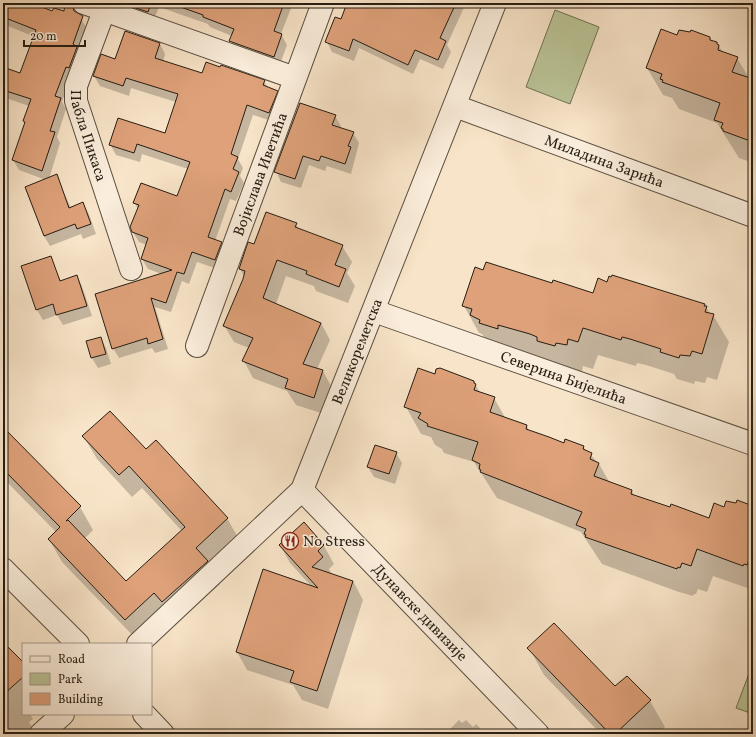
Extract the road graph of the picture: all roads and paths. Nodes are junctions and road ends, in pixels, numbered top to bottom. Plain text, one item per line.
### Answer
1 (84, 3) edge
2 (323, 3) edge
3 (495, 3) edge
4 (106, 7) edge
5 (296, 78) junction
6 (455, 106) junction
7 (753, 216) edge
8 (131, 269) dead end
9 (374, 311) junction
10 (197, 346) dead end
11 (753, 444) edge
12 (302, 490) junction
13 (3, 569) edge
14 (77, 643) edge
15 (139, 643) edge
16 (62, 715) edge
17 (145, 715) edge
18 (41, 734) edge
19 (163, 734) edge
20 (538, 734) edge

1 - 4 street
2 - 5 street, Војислава Иветића
3 - 6 street, Великореметска
4 - 5 street
4 - 8 street, Пабла Пикаса
5 - 10 street, Војислава Иветића
6 - 7 street, Миладина Зарића
6 - 9 street, Великореметска
9 - 11 street, Северина Бијелића
9 - 12 street, Великореметска
12 - 15 street, Великореметска
12 - 20 street, Дунавске дивизије
13 - 14 street
16 - 18 street
17 - 19 street

